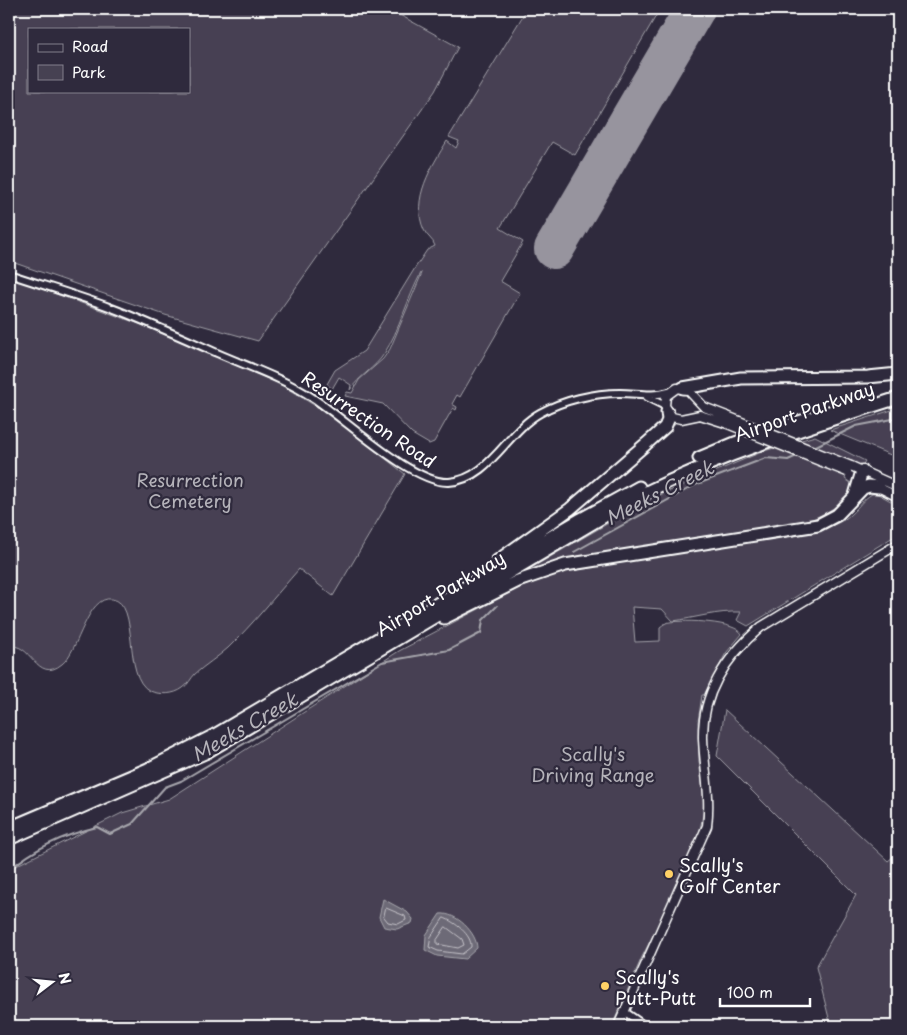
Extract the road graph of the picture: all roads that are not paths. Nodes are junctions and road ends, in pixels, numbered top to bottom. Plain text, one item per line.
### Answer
1 (9, 274) edge
2 (898, 374) edge
3 (683, 388) junction
4 (898, 390) edge
5 (669, 392) junction
6 (644, 395) junction
7 (898, 398) edge
8 (666, 409) junction
9 (726, 419) junction
10 (854, 472) junction
11 (898, 487) edge
12 (879, 488) junction
13 (855, 495) junction
14 (898, 497) edge
15 (898, 544) edge
16 (358, 662) junction
17 (270, 703) junction
18 (165, 772) junction
19 (9, 828) edge
20 (9, 840) edge
21 (9, 847) edge
22 (625, 1012) junction
23 (618, 1026) edge
24 (645, 1026) edge

1 - 6 street, Resurrection Road
2 - 3 highway
3 - 5 street
3 - 9 street
4 - 17 highway, Airport Parkway
5 - 6 street, Resurrection Road
5 - 8 street
6 - 8 street, Resurrection Road
7 - 16 highway, Airport Parkway
8 - 9 street
8 - 17 highway
9 - 10 street, bridge
10 - 11 street
10 - 12 street
10 - 13 highway
12 - 13 highway
12 - 14 street
13 - 16 highway
15 - 22 street
16 - 18 highway, Airport Parkway
17 - 19 highway, Airport Parkway
18 - 20 highway, Airport Parkway
18 - 21 highway
22 - 23 street
22 - 24 street

